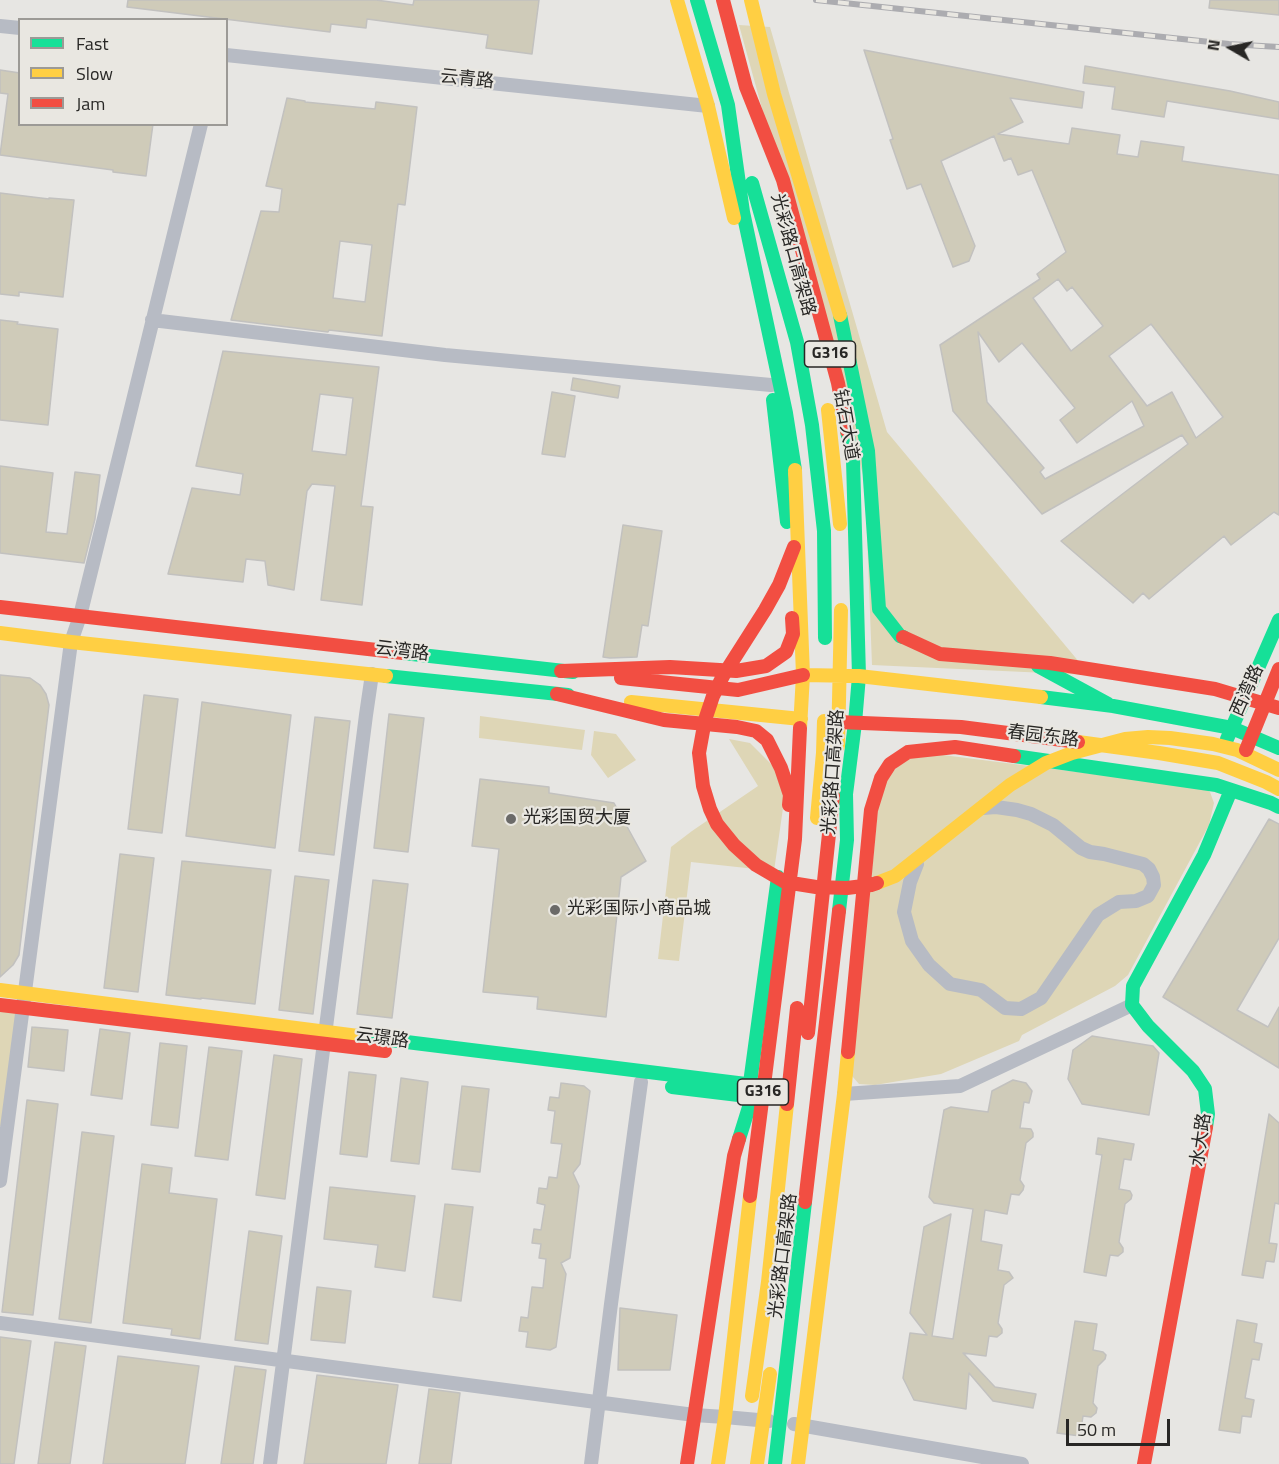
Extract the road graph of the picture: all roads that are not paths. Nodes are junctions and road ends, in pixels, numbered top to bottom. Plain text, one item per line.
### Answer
1 (677, 0) edge
2 (697, 0) edge
3 (723, 0) edge
4 (748, 0) edge
5 (684, 22) junction
6 (0, 26) edge
7 (18, 28) edge
8 (228, 55) edge
9 (746, 87) junction
10 (728, 105) junction
11 (708, 106) junction
12 (200, 126) edge
13 (750, 178) junction
14 (152, 320) junction
15 (819, 363) dead end
16 (771, 385) junction
17 (826, 398) dead end
18 (786, 413) junction
19 (853, 460) junction
20 (786, 518) junction
21 (874, 527) junction
22 (840, 541) dead end
23 (841, 600) dead end
24 (0, 607) edge
25 (80, 616) junction
26 (1279, 620) edge
27 (0, 633) edge
28 (71, 642) junction
29 (1029, 661) junction
30 (1279, 669) edge
31 (561, 671) junction
32 (372, 674) junction
33 (803, 675) junction
34 (859, 676) junction
35 (825, 690) dead end
36 (557, 694) junction
37 (1246, 698) junction
38 (1264, 704) junction
39 (1113, 706) junction
40 (1279, 708) edge
41 (825, 712) dead end
42 (801, 719) junction
43 (855, 723) junction
44 (1232, 728) junction
45 (1252, 735) junction
46 (1279, 748) edge
47 (1218, 763) junction
48 (1279, 770) edge
49 (1238, 771) junction
50 (1279, 789) edge
51 (1231, 790) junction
52 (1279, 807) edge
53 (981, 808) dead end
54 (871, 810) junction
55 (815, 834) dead end
56 (920, 856) dead end
57 (844, 868) junction
58 (811, 869) dead end
59 (807, 904) dead end
60 (831, 983) junction
61 (0, 990) edge
62 (798, 997) dead end
63 (24, 1000) junction
64 (0, 1005) edge
65 (1132, 1005) junction
66 (325, 1037) junction
67 (807, 1049) dead end
68 (848, 1054) junction
69 (641, 1082) junction
70 (755, 1094) junction
71 (844, 1094) junction
72 (0, 1181) edge
73 (0, 1323) edge
74 (284, 1361) junction
75 (771, 1363) dead end
76 (599, 1403) junction
77 (694, 1415) junction
78 (725, 1417) junction
79 (780, 1422) junction
80 (803, 1425) junction
81 (747, 1430) dead end
82 (270, 1464) edge
83 (591, 1464) edge
84 (687, 1464) edge
85 (718, 1464) edge
86 (758, 1464) edge
87 (775, 1464) edge
88 (798, 1464) edge
89 (1022, 1464) edge
90 (1144, 1464) edge

1 - 5 main road
2 - 10 main road, G316
3 - 9 main road, 钻石大道 / G316
4 - 9 main road
4 - 21 main road
5 - 10 main road
5 - 11 main road
6 - 7 street
8 - 11 street, 云青路
9 - 15 main road, 光彩路口高架路
9 - 19 main road, 钻石大道 / G316
10 - 13 main road, 光彩路口高架路
10 - 18 main road, G316
11 - 16 main road
12 - 14 street
13 - 35 main road, 光彩路口高架路
13 - 48 main road
14 - 16 street
14 - 25 street
16 - 20 main road
17 - 22 main road
18 - 20 main road
18 - 33 main road, G316
19 - 21 main road
19 - 34 main road, 钻石大道 / G316
20 - 31 main road
21 - 29 main road
23 - 67 main road, 光彩路口高架路
24 - 25 main road, 云湾路
25 - 28 street
25 - 31 main road, 云湾路
26 - 37 main road, 西湾路
27 - 28 main road, 云湾路
28 - 32 main road, 云湾路
28 - 63 street
29 - 37 main road
29 - 39 main road
30 - 38 main road, 西湾路
31 - 33 main road, 云湾路
32 - 36 main road, 云湾路
32 - 66 street
33 - 34 main road
33 - 42 main road, G316
34 - 39 main road
34 - 43 main road, 钻石大道 / G316
36 - 42 main road, 云湾路
36 - 70 main road
37 - 38 main road
37 - 44 main road, 西湾路
38 - 40 main road
38 - 45 main road, 西湾路
39 - 44 main road
41 - 55 main road, 光彩路口高架路
42 - 43 main road, 春园东路
42 - 70 main road, G316
43 - 47 main road, 春园东路
43 - 57 main road, G316
44 - 45 main road
44 - 47 main road, 西湾路
45 - 46 main road
45 - 49 main road, 西湾路
47 - 49 main road, 春园东路
49 - 50 main road, 春园东路
51 - 52 main road
51 - 54 main road
51 - 65 main road
53 - 56 street
54 - 57 main road
54 - 68 main road
57 - 60 main road, G316
58 - 59 main road
60 - 68 main road
60 - 79 main road, G316
61 - 63 main road, 云璟路
62 - 81 main road, 光彩路口高架路
63 - 64 main road, 云璟路
63 - 66 main road, 云璟路
63 - 72 street
65 - 71 street
65 - 90 main road, 水大路
66 - 69 main road, 云璟路
66 - 70 main road, 云璟路
66 - 74 street
68 - 71 main road
69 - 70 main road, 云璟路
69 - 76 street
70 - 77 main road
70 - 78 main road, G316
71 - 80 main road
73 - 74 street
74 - 76 street
74 - 82 street
75 - 86 main road
76 - 77 street
76 - 83 street
77 - 78 street
77 - 84 main road
78 - 79 street
78 - 85 main road, G316
79 - 80 street
79 - 87 main road, G316
80 - 88 main road
80 - 89 street

